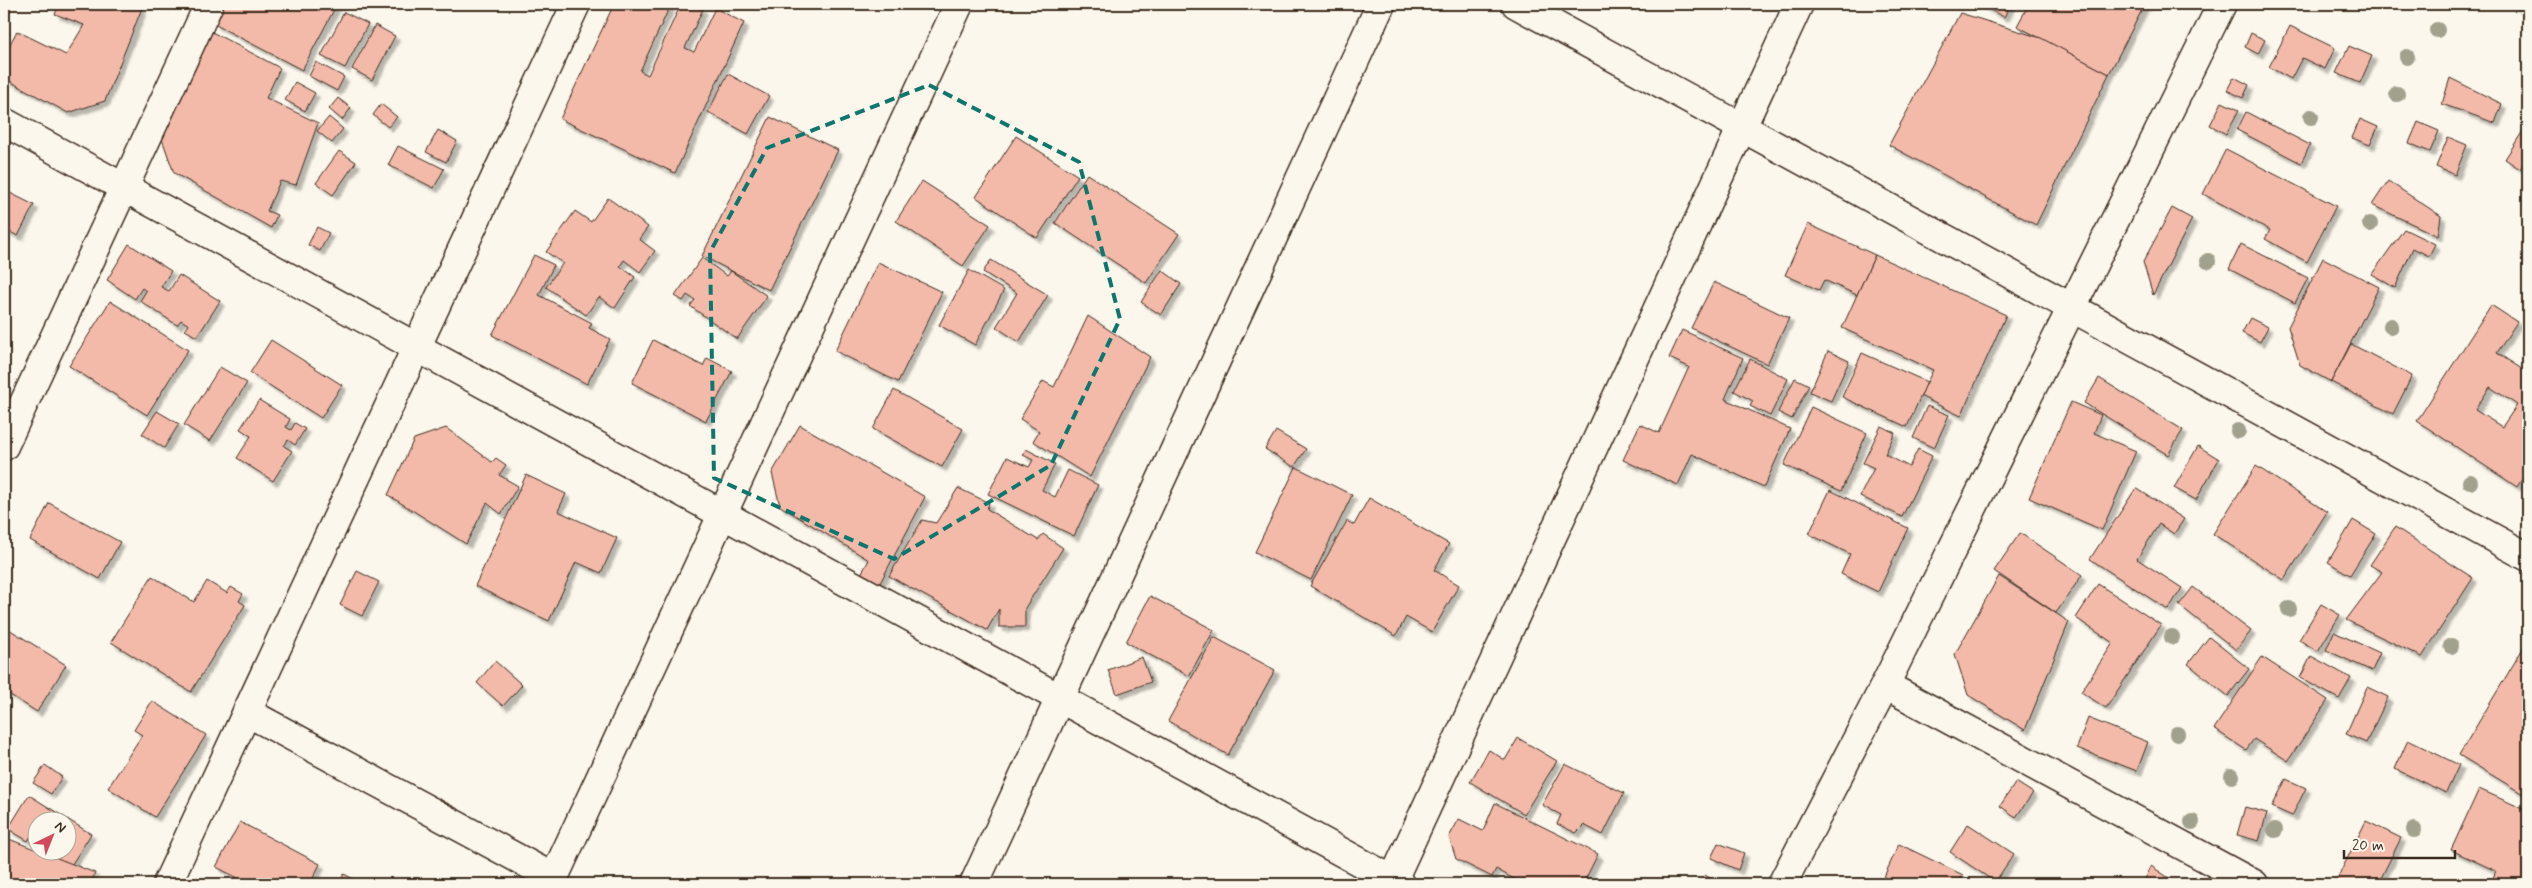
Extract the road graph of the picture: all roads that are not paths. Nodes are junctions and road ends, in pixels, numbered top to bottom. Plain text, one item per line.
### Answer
1 (209, 4) edge
2 (576, 4) edge
3 (959, 4) edge
4 (1381, 4) edge
5 (1516, 4) edge
6 (1800, 4) edge
7 (2222, 4) edge
8 (4, 122) edge
9 (1742, 128) junction
10 (124, 187) junction
11 (2070, 307) junction
12 (416, 348) junction
13 (4, 446) edge
14 (722, 515) junction
15 (2528, 557) edge
16 (1884, 685) junction
17 (1059, 700) junction
18 (247, 712) junction
19 (553, 881) edge
20 (1395, 883) edge
21 (167, 884) edge
22 (974, 884) edge
23 (1782, 884) edge
24 (2254, 884) edge

1 - 10 street
2 - 12 street
3 - 14 street
4 - 17 street
5 - 9 street
6 - 9 street
7 - 11 street
8 - 10 street
9 - 11 street
9 - 20 street
10 - 12 street
10 - 13 street
11 - 15 street
11 - 16 street
12 - 14 street
12 - 18 street
14 - 17 street
14 - 19 street
16 - 23 street
16 - 24 street
17 - 20 street
17 - 22 street
18 - 19 street
18 - 21 street

